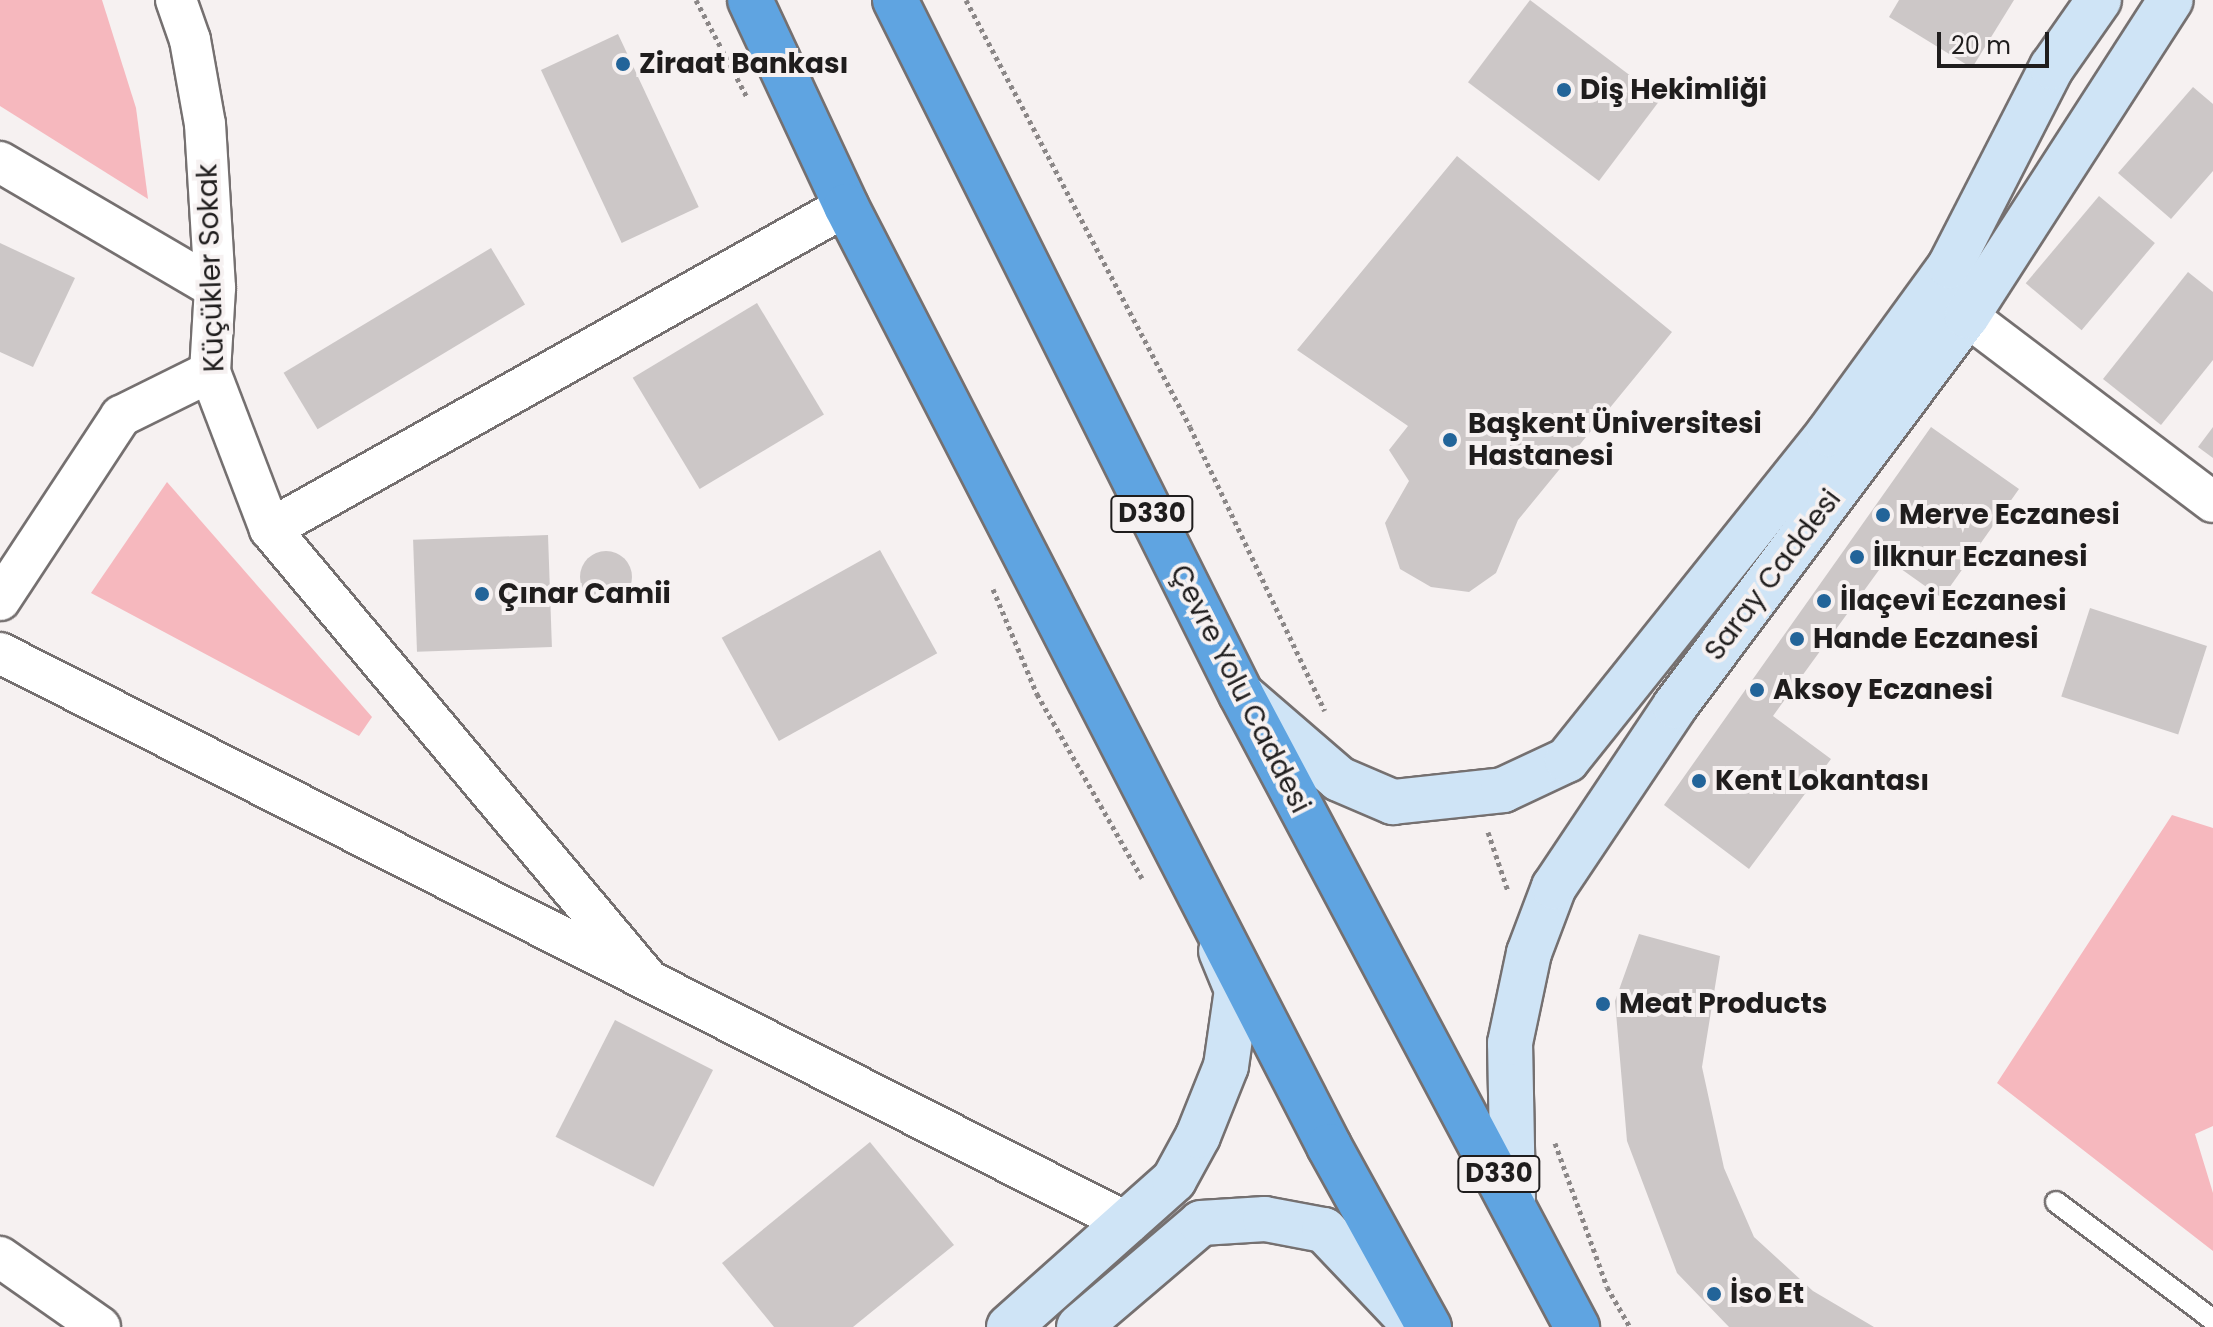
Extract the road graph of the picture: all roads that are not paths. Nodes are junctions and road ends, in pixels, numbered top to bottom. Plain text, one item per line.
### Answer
1 (176, 0) edge
2 (750, 0) edge
3 (895, 0) edge
4 (2099, 0) edge
5 (2171, 0) edge
6 (0, 162) edge
7 (846, 206) junction
8 (215, 288) junction
9 (1967, 316) junction
10 (210, 372) junction
11 (2213, 502) edge
12 (270, 529) junction
13 (6, 580) edge
14 (0, 653) edge
15 (1241, 694) junction
16 (1196, 889) junction
17 (657, 990) junction
18 (1513, 1198) junction
19 (2056, 1202) dead end
20 (1128, 1223) junction
21 (0, 1257) edge
22 (2213, 1320) edge
23 (100, 1327) edge
24 (1009, 1327) edge
25 (1079, 1327) edge
26 (1416, 1327) edge
27 (1429, 1327) edge
28 (1577, 1327) edge

1 - 8 street, Küçükler Sokak
2 - 7 highway
3 - 15 highway, Çevre Yolu Caddesi / D330
4 - 15 street, Saray Caddesi
5 - 9 street, Saray Caddesi
6 - 8 street
7 - 12 street
7 - 16 highway
8 - 10 street, Küçükler Sokak
9 - 11 street
9 - 18 street, Saray Caddesi
10 - 12 street, Küçükler Sokak
10 - 13 street
12 - 17 street, Küçükler Sokak
14 - 17 street
15 - 18 highway, Çevre Yolu Caddesi / D330
16 - 20 street
16 - 27 highway
17 - 20 street
18 - 28 highway, Çevre Yolu Caddesi / D330
19 - 22 lane
20 - 24 street
21 - 23 street
25 - 26 street

